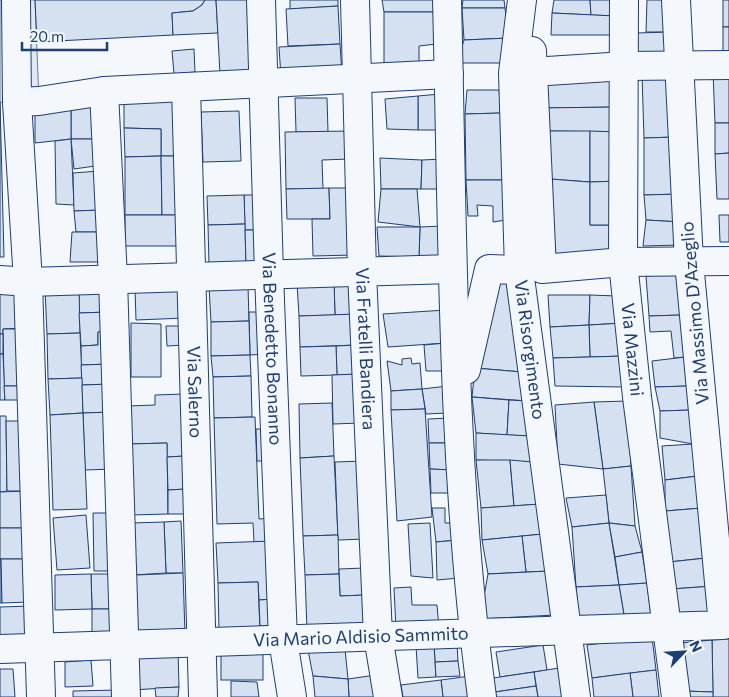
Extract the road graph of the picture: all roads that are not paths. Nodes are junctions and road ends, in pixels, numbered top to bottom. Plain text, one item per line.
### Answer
1 (16, 0) edge
2 (261, 0) edge
3 (355, 0) edge
4 (447, 0) edge
5 (522, 0) edge
6 (534, 0) edge
7 (624, 0) edge
8 (676, 0) edge
9 (729, 65) edge
10 (625, 66) junction
11 (680, 66) junction
12 (532, 72) junction
13 (449, 74) junction
14 (358, 79) junction
15 (265, 83) junction
16 (186, 87) junction
17 (104, 91) junction
18 (18, 102) junction
19 (729, 260) edge
20 (623, 262) junction
21 (689, 262) junction
22 (452, 269) junction
23 (531, 269) junction
24 (362, 272) junction
25 (269, 274) junction
26 (190, 276) junction
27 (113, 279) junction
28 (0, 280) edge
29 (28, 282) junction
30 (457, 406) junction
31 (723, 625) joint
32 (668, 626) junction
33 (566, 631) junction
34 (473, 633) junction
35 (378, 636) junction
36 (284, 640) junction
37 (201, 643) junction
38 (124, 646) junction
39 (39, 648) junction
40 (0, 650) edge
41 (42, 697) edge
42 (126, 697) edge
43 (203, 697) edge
44 (292, 697) edge
45 (388, 697) edge
46 (482, 697) edge
47 (576, 697) edge
48 (676, 697) edge

1 - 18 street
2 - 15 street, Via Benedetto Bonanno
3 - 14 street, Via Fratelli Bandiera
4 - 13 street
5 - 23 street, Via Risorgimento
6 - 12 street, Via Risorgimento
7 - 10 street, Via Mazzini
8 - 11 street, Via Massimo D'Azeglio
9 - 11 street
10 - 11 street
10 - 12 street
10 - 20 street, Via Mazzini
11 - 21 street, Via Massimo D'Azeglio
12 - 23 street, Via Risorgimento
13 - 14 street
13 - 22 street
14 - 15 street
14 - 24 street, Via Fratelli Bandiera
15 - 16 street
15 - 25 street, Via Benedetto Bonanno
16 - 17 street
16 - 26 street, Via Salerno
17 - 18 street
17 - 27 street
18 - 29 street
19 - 21 street
20 - 21 street
20 - 23 street
20 - 32 street, Via Mazzini
21 - 31 street, Via Massimo D'Azeglio
22 - 24 street
22 - 30 street
23 - 30 street
23 - 33 street, Via Risorgimento
24 - 25 street
24 - 35 street, Via Fratelli Bandiera
25 - 26 street
25 - 36 street, Via Benedetto Bonanno
26 - 27 street
26 - 37 street, Via Salerno
27 - 29 street
27 - 38 street
28 - 29 street
29 - 39 street
30 - 34 street
31 - 32 street, Via Mario Aldisio Sammito
32 - 33 street, Via Mario Aldisio Sammito
32 - 48 street, Via Mazzini
33 - 34 street, Via Mario Aldisio Sammito
33 - 47 street, Via Risorgimento
34 - 35 street, Via Mario Aldisio Sammito
34 - 46 street
35 - 36 street, Via Mario Aldisio Sammito
35 - 45 street, Via Fratelli Bandiera
36 - 37 street, Via Mario Aldisio Sammito
36 - 44 street, Via Benedetto Bonanno
37 - 38 street, Via Mario Aldisio Sammito
37 - 43 street, Via Salerno
38 - 39 street, Via Mario Aldisio Sammito
38 - 42 street
39 - 40 street, Via Mario Aldisio Sammito
39 - 41 street

